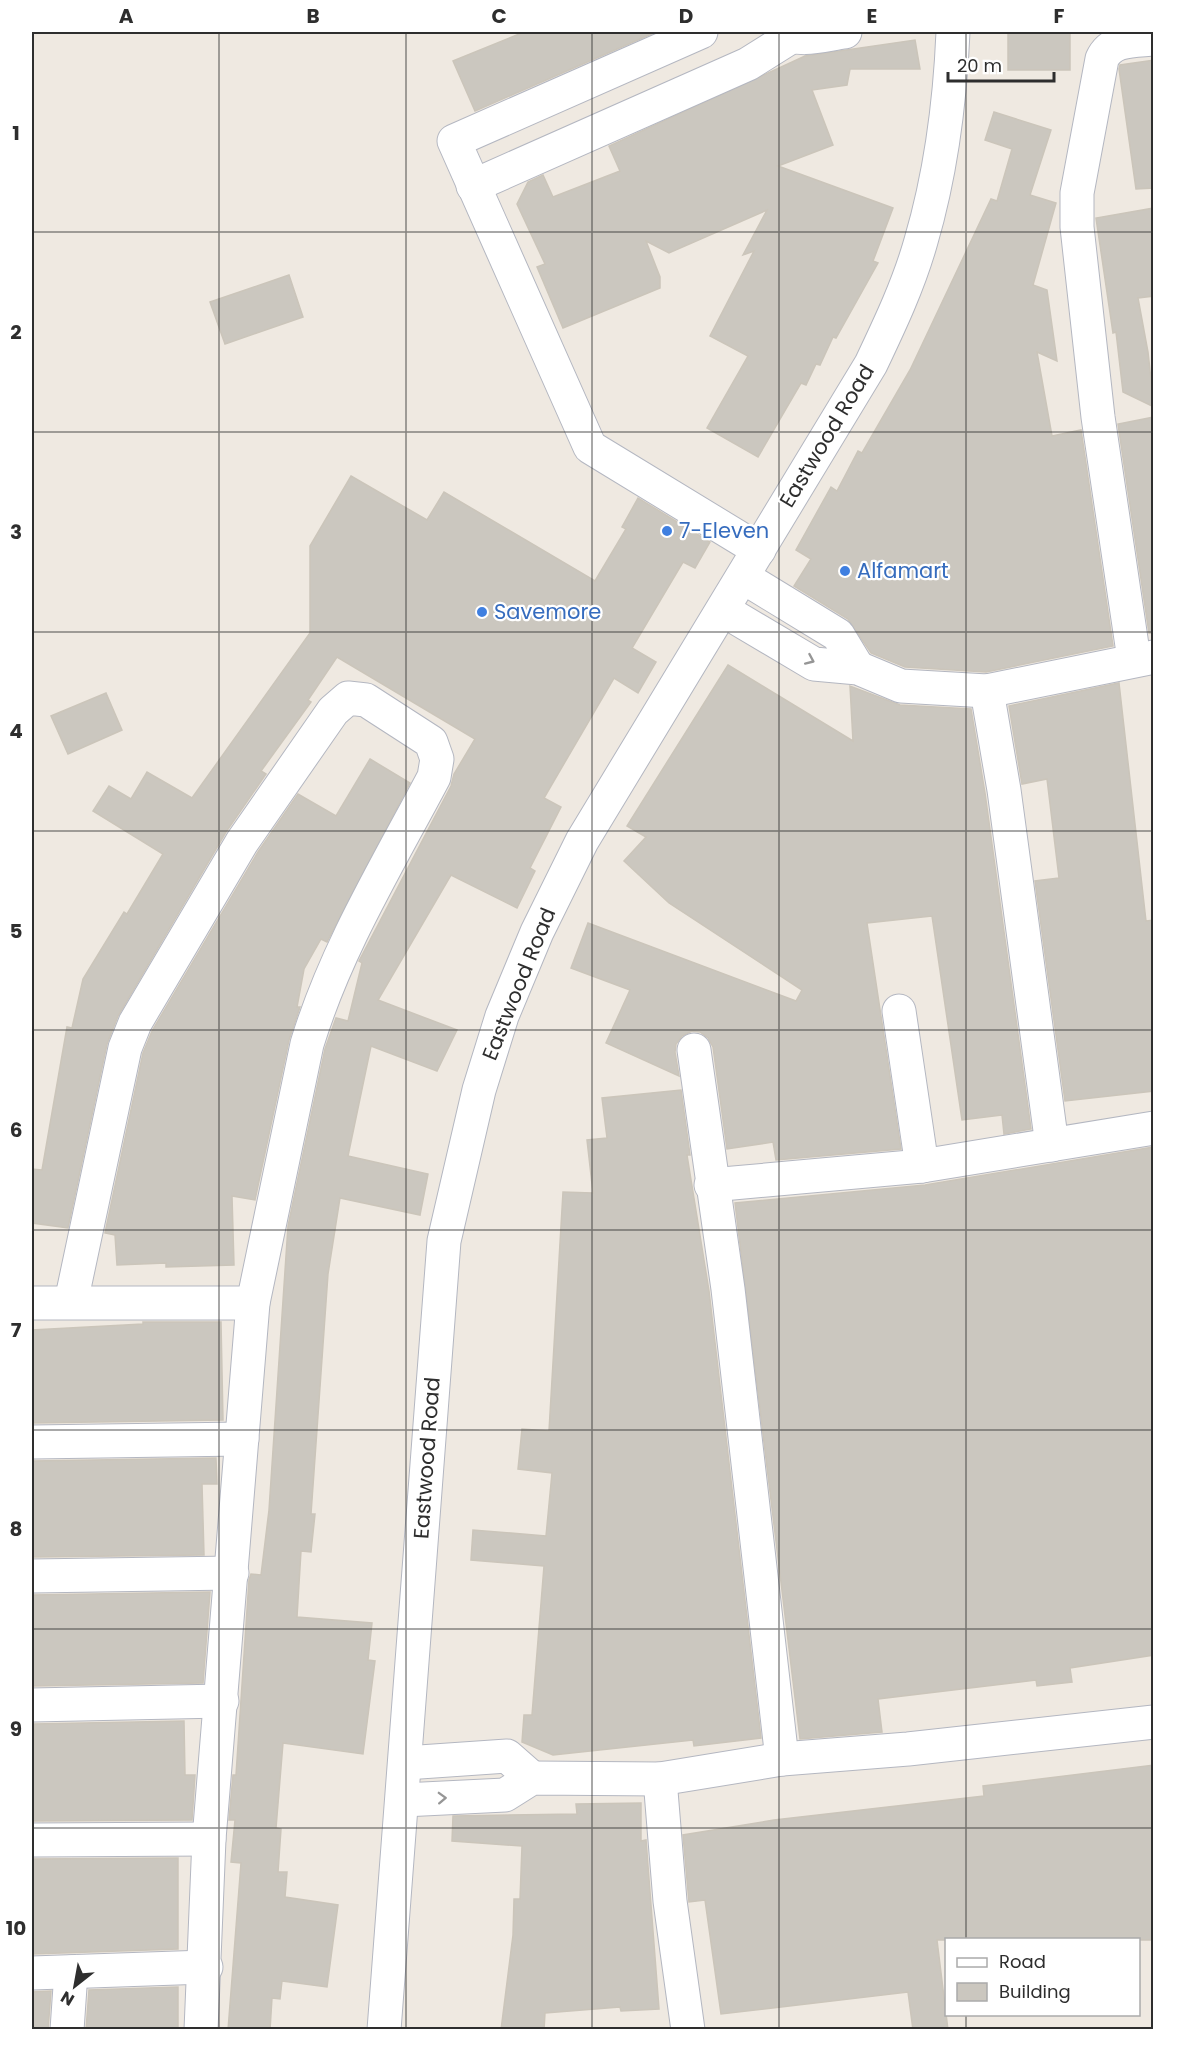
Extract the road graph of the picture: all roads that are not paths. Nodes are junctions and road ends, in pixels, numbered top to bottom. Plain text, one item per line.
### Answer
1 (701, 32) edge
2 (845, 32) edge
3 (953, 32) edge
4 (786, 34) edge
5 (1154, 39) edge
6 (473, 186) junction
7 (751, 564) junction
8 (723, 610) junction
9 (1144, 658) edge
10 (858, 668) junction
11 (987, 691) junction
12 (899, 1011) dead end
13 (694, 1050) dead end
14 (1154, 1128) edge
15 (1052, 1145) junction
16 (922, 1166) junction
17 (711, 1185) junction
18 (71, 1302) junction
19 (32, 1303) edge
20 (253, 1303) junction
21 (242, 1439) junction
22 (32, 1442) edge
23 (232, 1573) junction
24 (32, 1576) edge
25 (222, 1701) junction
26 (32, 1705) edge
27 (1154, 1722) edge
28 (783, 1759) junction
29 (405, 1763) junction
30 (532, 1778) junction
31 (660, 1779) junction
32 (403, 1800) junction
33 (209, 1839) junction
34 (32, 1840) edge
35 (206, 1967) junction
36 (71, 1972) junction
37 (32, 1973) edge
38 (67, 2030) edge
39 (201, 2030) edge
40 (384, 2030) edge
41 (688, 2030) edge

1 - 6 street
2 - 4 street
3 - 7 street, Eastwood Road
4 - 6 street
5 - 9 street
6 - 7 street
7 - 8 street, Eastwood Road
7 - 10 street
8 -> 10 street
8 - 29 street, Eastwood Road
9 - 11 street
10 - 11 street
11 - 15 street
12 - 16 street
13 - 17 street
14 - 15 street
15 - 16 street
16 - 17 street
17 - 28 street
18 - 19 street
18 - 20 street
18 - 20 street
20 - 21 street
21 - 22 street
21 - 23 street
23 - 24 street
23 - 25 street
25 - 26 street
25 - 33 street
27 - 28 street
28 - 31 street
29 - 30 street
29 - 32 street, Eastwood Road
30 - 31 street
32 -> 30 street
31 - 41 street
32 - 40 street, Eastwood Road
33 - 34 street
33 - 35 street
35 - 36 street
35 - 39 street
36 - 37 street
36 - 38 street

